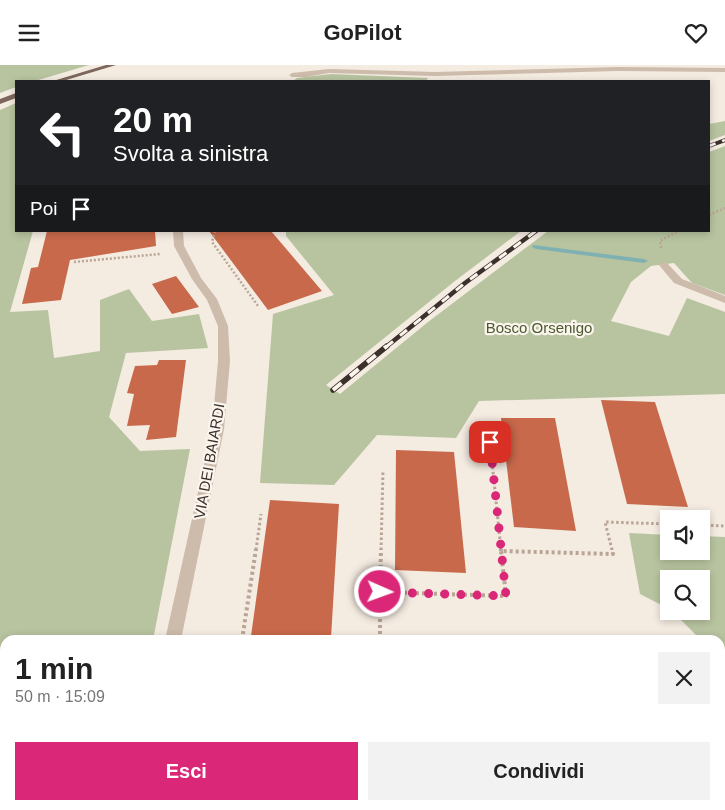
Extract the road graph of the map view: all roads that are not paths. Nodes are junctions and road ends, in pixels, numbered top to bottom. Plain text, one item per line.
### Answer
1 (113, 65) edge
2 (302, 65) edge
3 (725, 70) edge
4 (292, 75) junction
5 (60, 80) edge
6 (285, 80) edge
7 (15, 95) edge
8 (0, 102) edge
9 (178, 232) edge
10 (664, 265) dead end
11 (725, 301) edge
12 (174, 635) edge

1 - 5 main road
2 - 4 street
3 - 4 street
4 - 6 street
7 - 8 main road
9 - 12 street, VIA DEI BAIARDI
10 - 11 street

